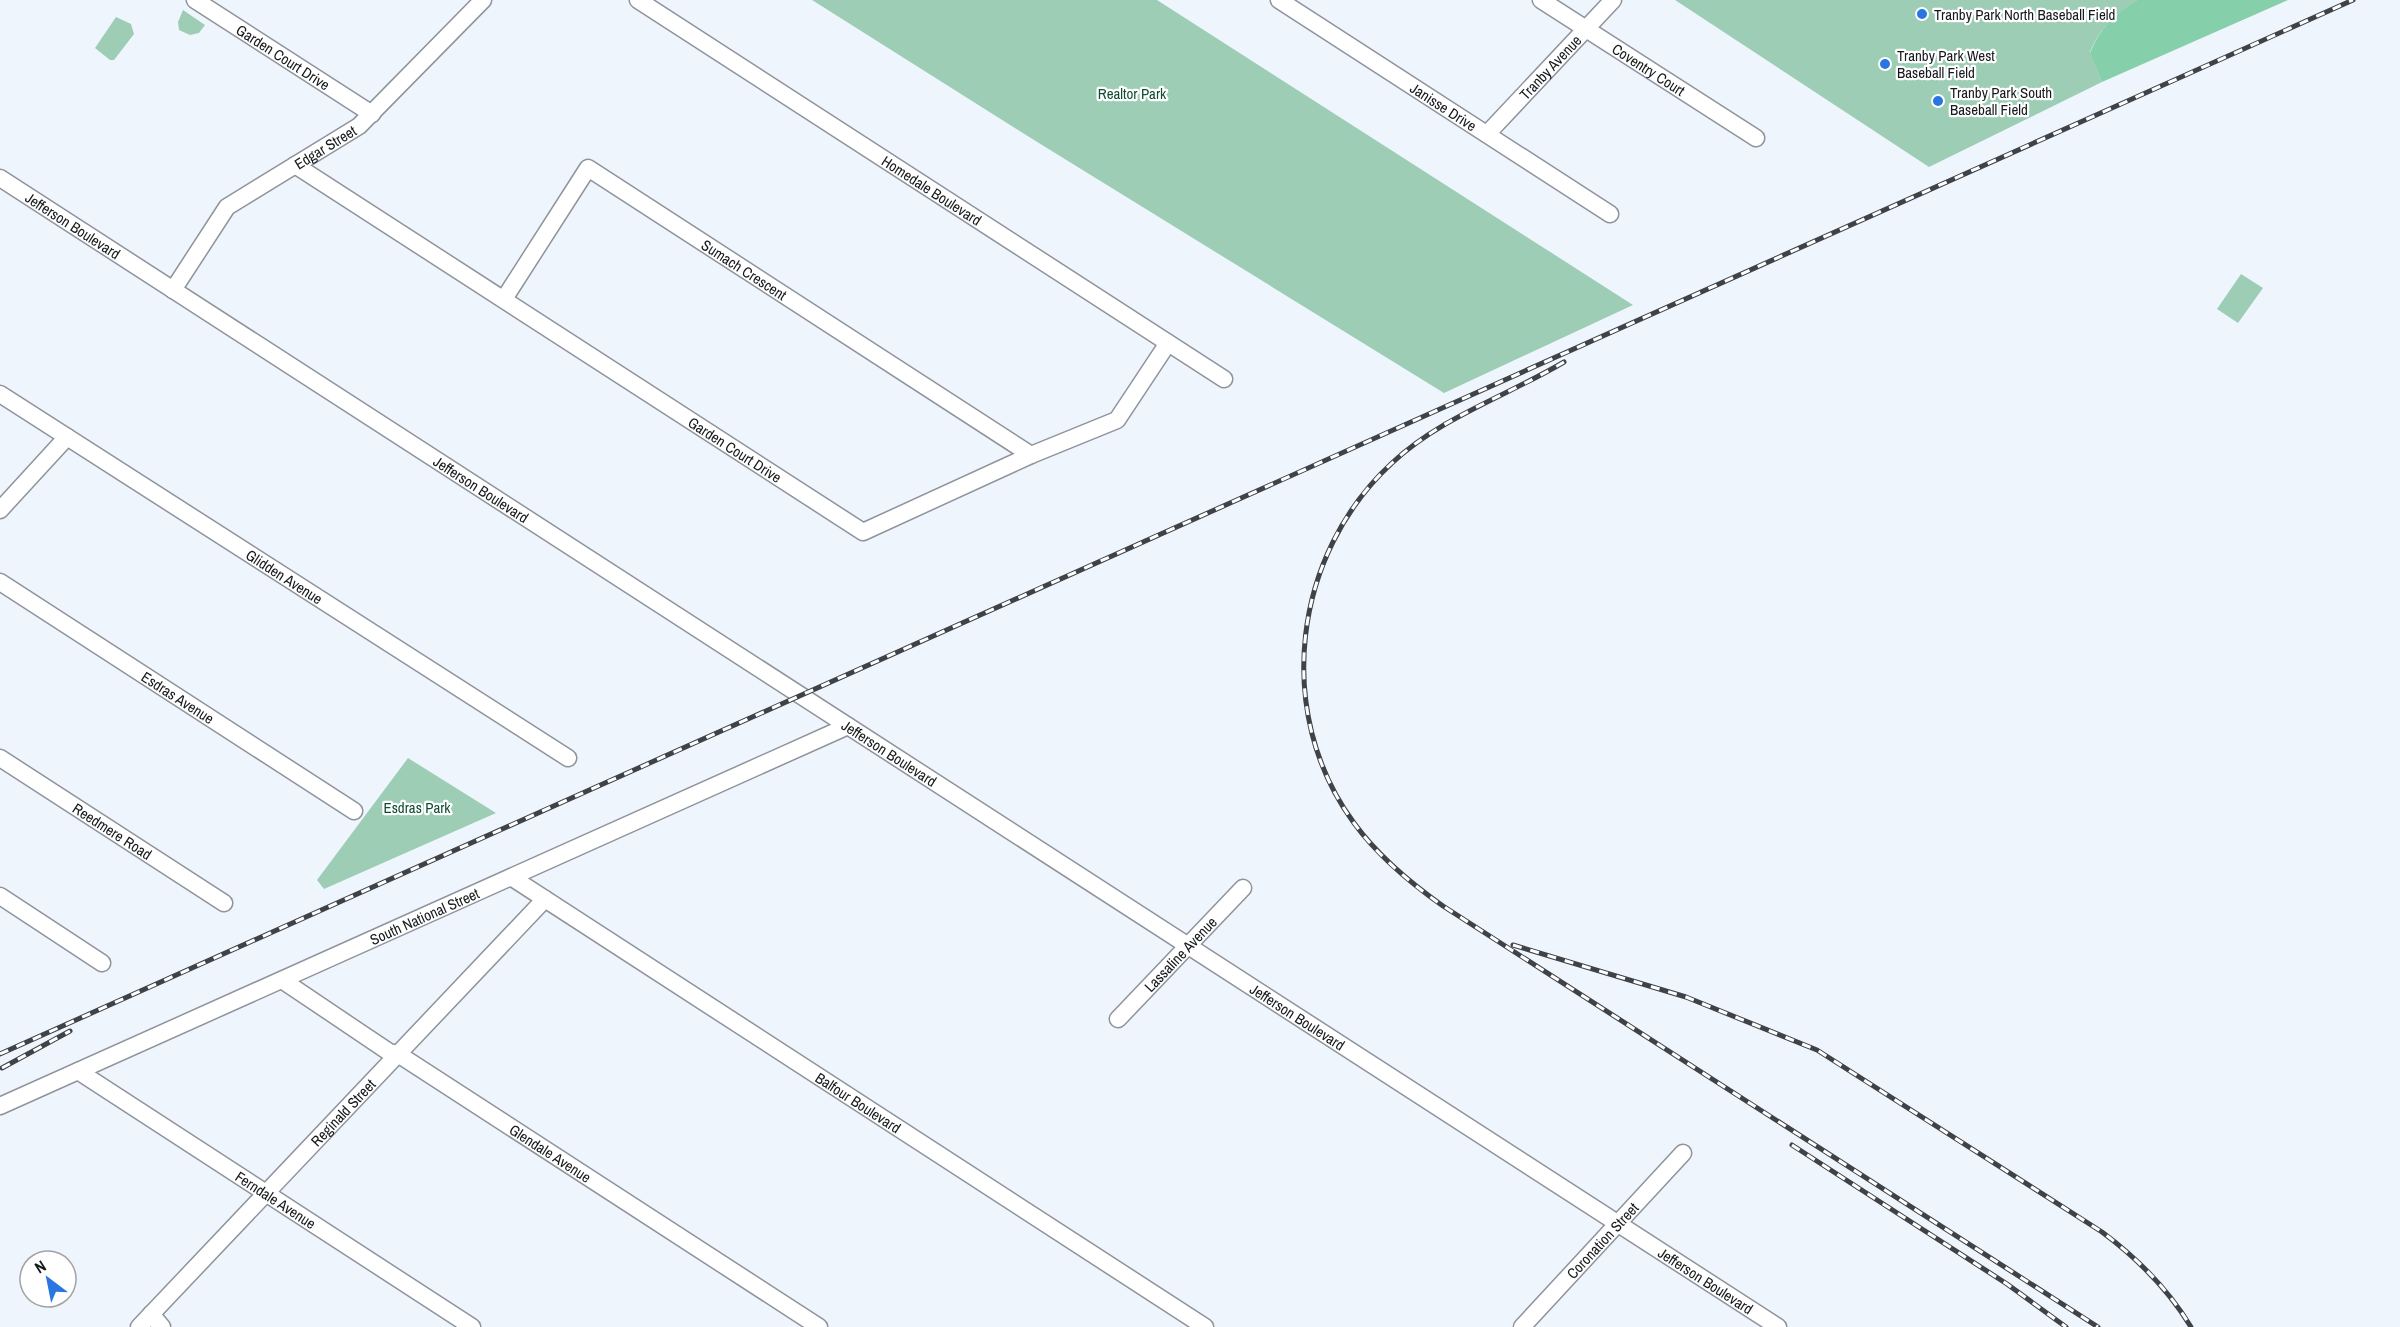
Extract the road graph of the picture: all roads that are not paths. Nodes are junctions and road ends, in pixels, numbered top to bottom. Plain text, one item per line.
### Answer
1 (195, 0) edge
2 (483, 0) edge
3 (638, 0) edge
4 (1279, 0) edge
5 (1541, 0) edge
6 (1613, 0) edge
7 (1584, 28) junction
8 (372, 114) junction
9 (1487, 134) junction
10 (1756, 138) dead end
11 (296, 165) junction
12 (0, 178) edge
13 (1610, 214) dead end
14 (173, 290) junction
15 (504, 299) junction
16 (1168, 343) junction
17 (1224, 379) dead end
18 (0, 394) edge
19 (68, 437) junction
20 (1031, 455) junction
21 (0, 510) edge
22 (0, 582) edge
23 (848, 726) junction
24 (0, 758) edge
25 (568, 758) dead end
26 (354, 811) dead end
27 (511, 877) junction
28 (1243, 888) dead end
29 (0, 896) edge
30 (545, 899) junction
31 (224, 903) dead end
32 (1188, 945) junction
33 (102, 963) dead end
34 (282, 980) junction
35 (1118, 1019) dead end
36 (398, 1054) junction
37 (78, 1071) junction
38 (0, 1106) edge
39 (1683, 1154) dead end
40 (266, 1193) junction
41 (1616, 1223) junction
42 (151, 1314) junction
43 (139, 1327) edge
44 (162, 1327) edge
45 (472, 1327) edge
46 (819, 1327) edge
47 (1205, 1327) edge
48 (1522, 1327) edge
49 (1778, 1327) edge

1 - 8 street, Garden Court Drive
2 - 8 street, Edgar Street
3 - 16 street, Homedale Boulevard
4 - 9 street, Janisse Drive
5 - 7 street, Coventry Court
6 - 7 street, Tranby Avenue
7 - 9 street, Tranby Avenue
7 - 10 street, Coventry Court
8 - 11 street, Edgar Street
9 - 13 street, Janisse Drive
11 - 14 street, Edgar Street
11 - 15 street, Garden Court Drive
12 - 14 street, Jefferson Boulevard
14 - 23 street, Jefferson Boulevard
15 - 20 street, Garden Court Drive
15 - 20 street, Sumach Crescent
16 - 17 street, Homedale Boulevard
16 - 20 street, Garden Court Drive
18 - 19 street, Glidden Avenue
19 - 21 street
19 - 25 street, Glidden Avenue
22 - 26 street, Esdras Avenue
23 - 27 street, South National Street
23 - 32 street, Jefferson Boulevard
24 - 31 street, Reedmere Road
27 - 30 street, Balfour Boulevard
27 - 34 street, South National Street
28 - 32 street, Lassaline Avenue
29 - 33 street
30 - 36 street, Reginald Street
30 - 47 street, Balfour Boulevard
32 - 35 street, Lassaline Avenue
32 - 41 street, Jefferson Boulevard
34 - 36 street, Glendale Avenue
34 - 37 street, South National Street
36 - 40 street, Reginald Street
36 - 46 street, Glendale Avenue
37 - 38 street, South National Street
37 - 40 street, Ferndale Avenue
39 - 41 street, Coronation Street
40 - 42 street, Reginald Street
40 - 45 street, Ferndale Avenue
41 - 48 street, Coronation Street
41 - 49 street, Jefferson Boulevard
42 - 43 street, Reginald Street
42 - 44 street

